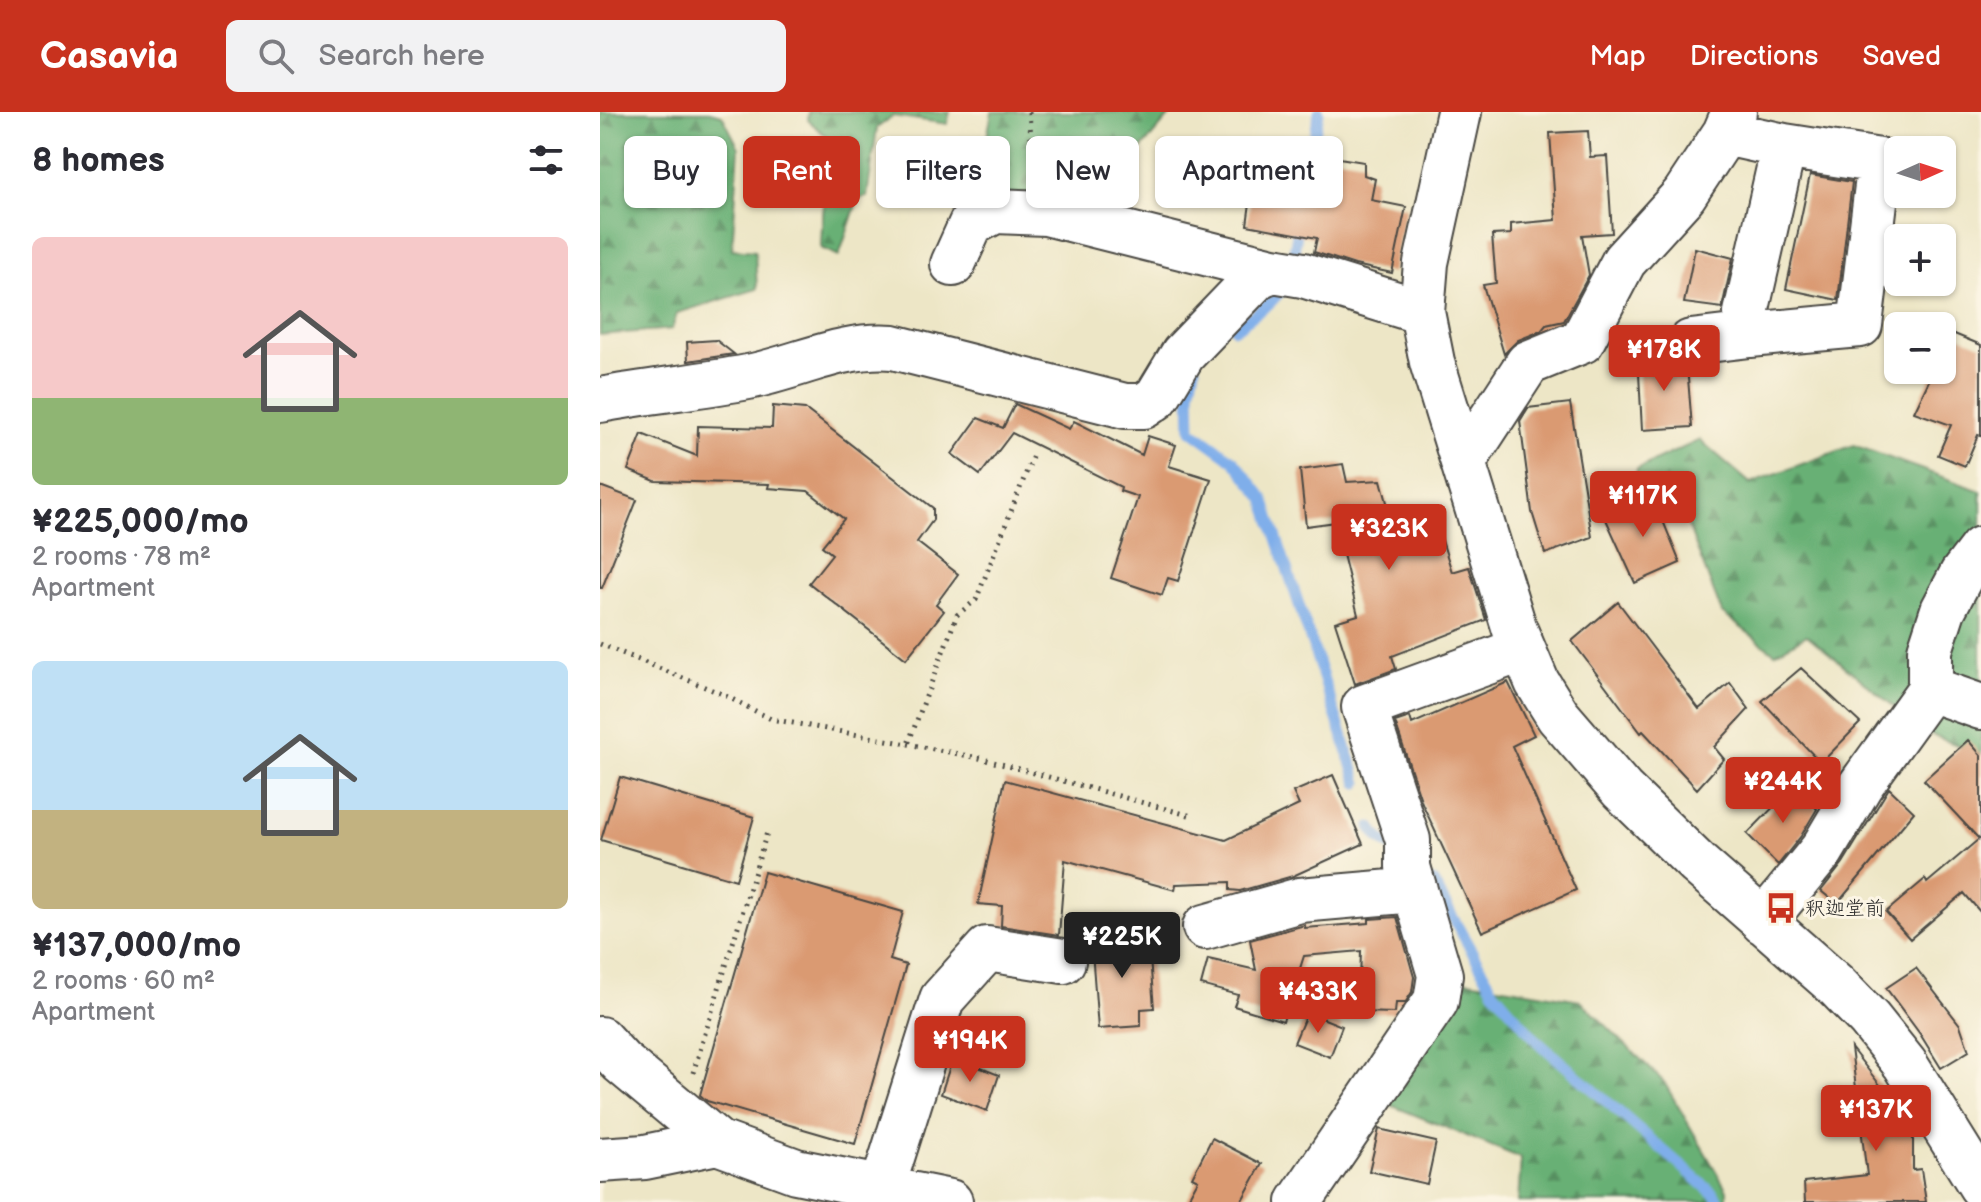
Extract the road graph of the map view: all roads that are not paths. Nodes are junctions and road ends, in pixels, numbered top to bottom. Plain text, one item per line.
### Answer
1 (1459, 112) edge
2 (1729, 123) edge
3 (1784, 146) junction
4 (953, 264) dead end
5 (1273, 270) junction
6 (1422, 312) junction
7 (1750, 335) junction
8 (1671, 344) road end
9 (600, 400) edge
10 (1464, 461) junction
11 (1981, 549) edge
12 (1523, 649) junction
13 (1930, 689) junction
14 (1981, 707) edge
15 (1415, 890) junction
16 (1763, 922) junction
17 (1205, 927) dead end
18 (1063, 961) dead end
19 (600, 1039) edge
20 (717, 1142) junction
21 (600, 1160) edge
22 (1980, 1180) edge
23 (882, 1189) junction
24 (950, 1202) edge
25 (1299, 1202) edge

1 - 6 street
2 - 3 street
2 - 10 street
3 - 7 street
3 - 7 street
4 - 5 street
5 - 6 street
5 - 9 street
6 - 10 street
7 - 8 street
10 - 12 street
11 - 13 street
12 - 15 street
12 - 16 street
13 - 14 street
13 - 16 street
15 - 17 street
15 - 25 street
16 - 22 street
18 - 23 street
19 - 20 street
20 - 21 street
20 - 23 street
23 - 24 street

